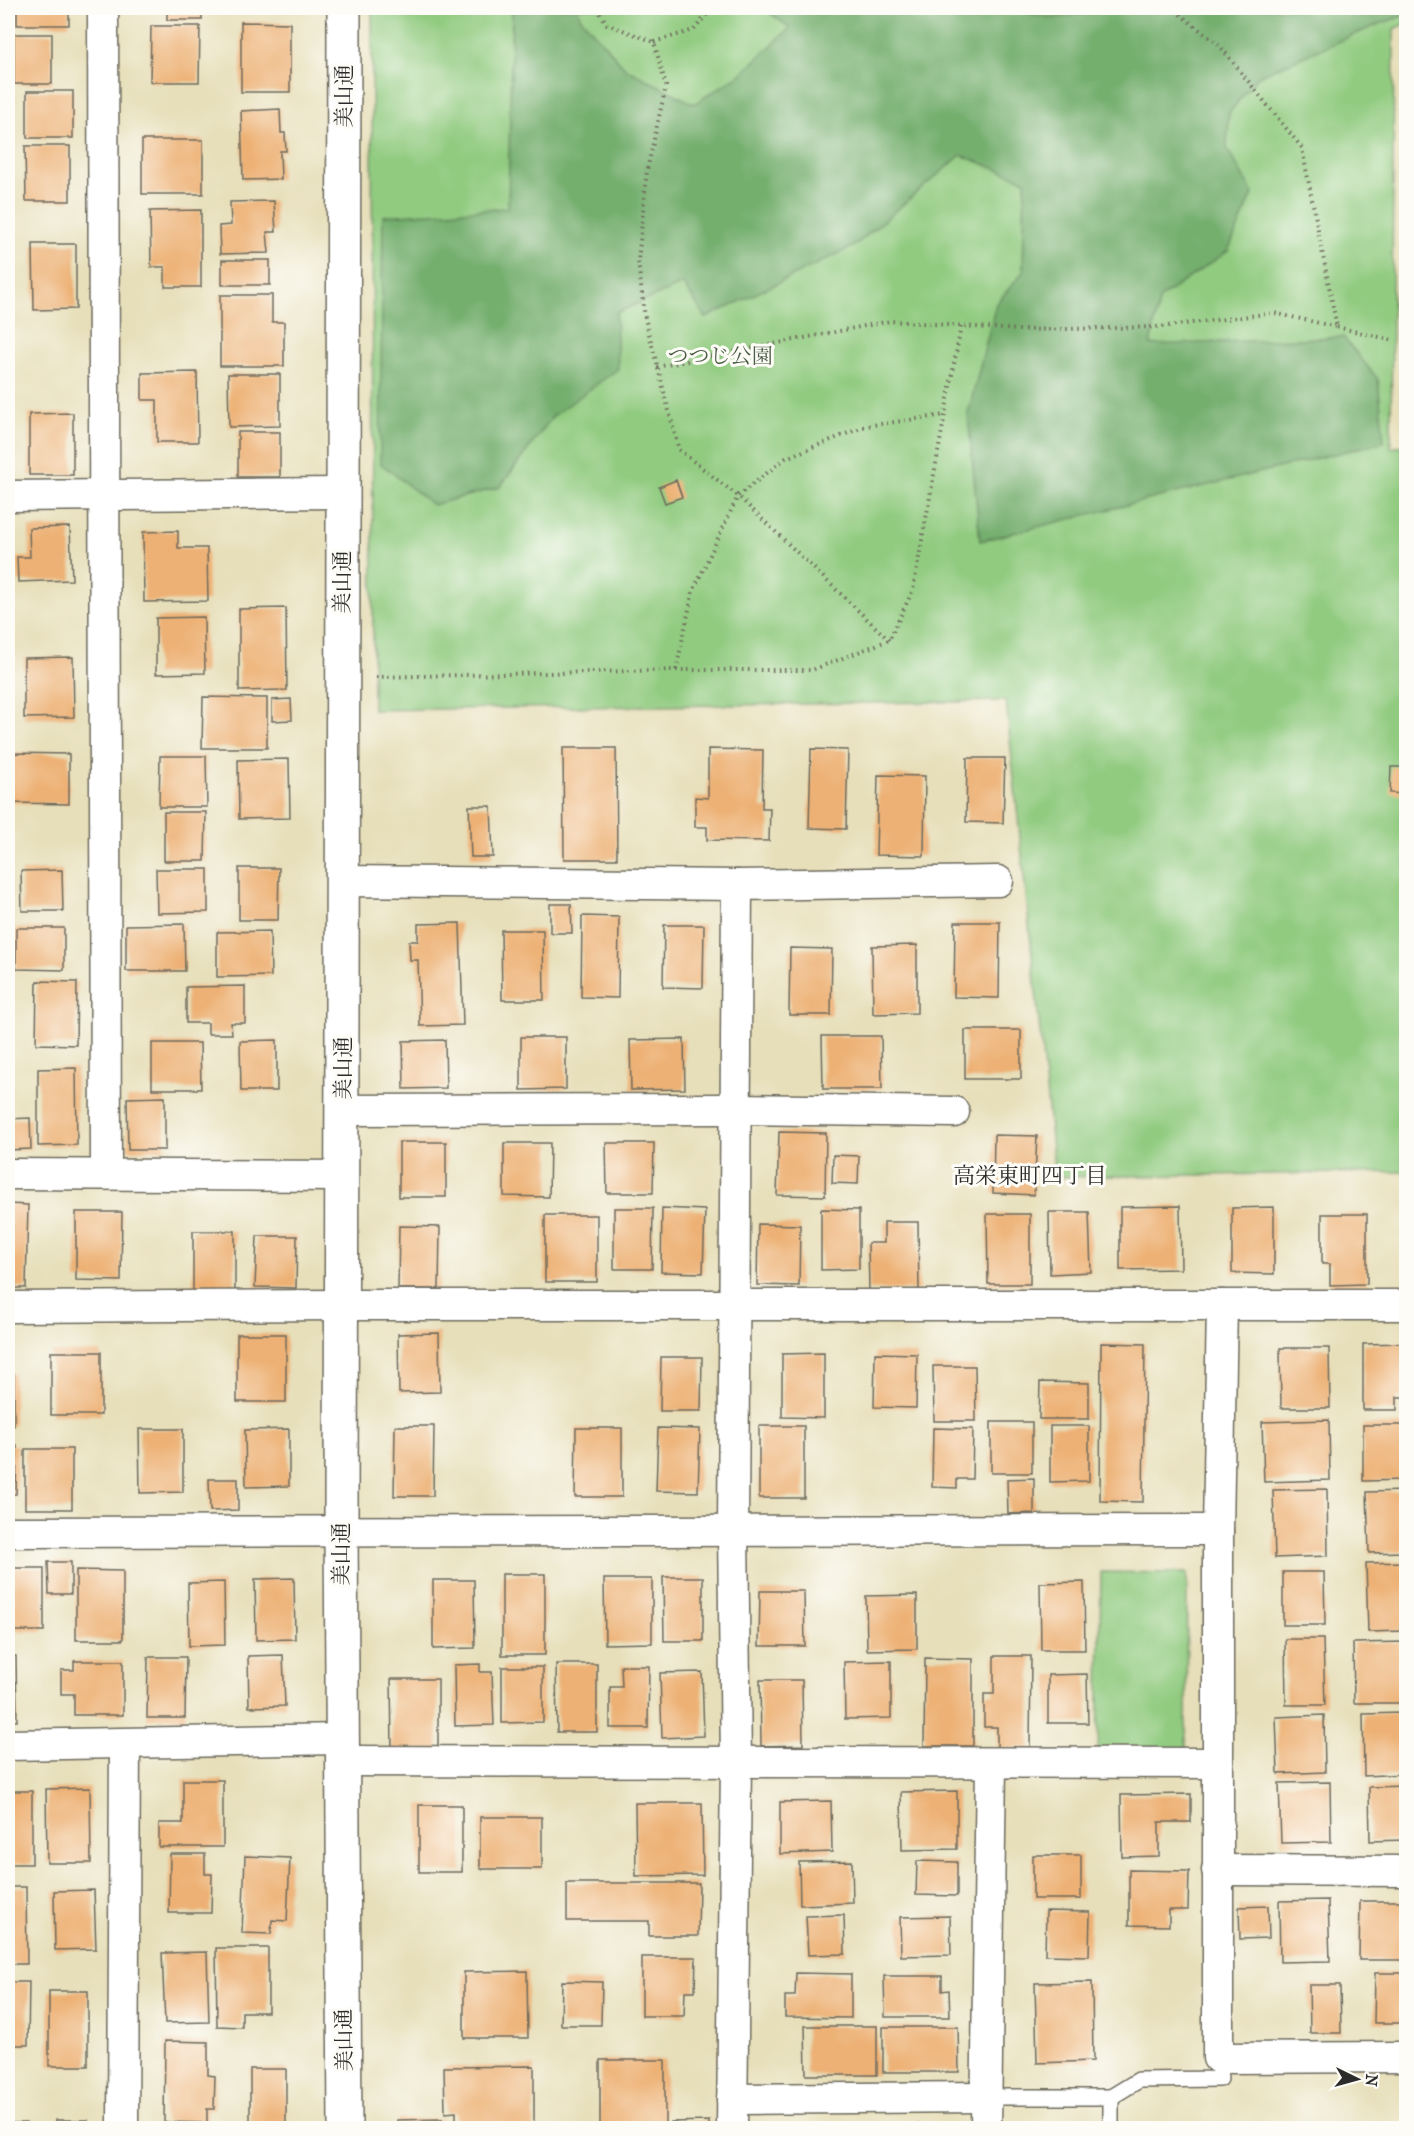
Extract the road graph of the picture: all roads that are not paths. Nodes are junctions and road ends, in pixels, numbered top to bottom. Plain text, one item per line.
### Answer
1 (103, 8) edge
2 (344, 8) edge
3 (342, 494) junction
4 (106, 495) junction
5 (8, 496) edge
6 (343, 881) junction
7 (998, 881) dead end
8 (737, 885) junction
9 (737, 1108) junction
10 (343, 1110) junction
11 (954, 1112) dead end
12 (8, 1174) edge
13 (106, 1174) junction
14 (342, 1176) junction
15 (342, 1305) junction
16 (1222, 1305) junction
17 (1407, 1305) edge
18 (734, 1306) junction
19 (8, 1307) edge
20 (341, 1530) junction
21 (1218, 1530) junction
22 (8, 1532) edge
23 (733, 1532) junction
24 (125, 1744) junction
25 (8, 1745) edge
26 (342, 1750) junction
27 (736, 1761) junction
28 (991, 1763) junction
29 (1218, 1763) junction
30 (1217, 1869) junction
31 (1407, 1871) edge
32 (1407, 2057) edge
33 (1218, 2058) junction
34 (986, 2097) junction
35 (1111, 2097) junction
36 (732, 2099) junction
37 (123, 2128) edge
38 (345, 2128) edge
39 (732, 2128) edge
40 (986, 2128) edge
41 (1112, 2128) edge

1 - 4 street
2 - 3 street, 美山通
3 - 4 street
3 - 6 street, 美山通
4 - 5 street
4 - 13 street
6 - 8 street
6 - 10 street, 美山通
7 - 8 street
8 - 9 street
9 - 10 street
9 - 11 street
9 - 18 street
10 - 14 street, 美山通
12 - 13 street
13 - 14 street
14 - 15 street, 美山通
15 - 18 street
15 - 19 street
15 - 20 street, 美山通
16 - 17 street
16 - 18 street
16 - 21 street
18 - 23 street
20 - 22 street
20 - 23 street
20 - 26 street, 美山通
21 - 23 street
21 - 29 street
23 - 27 street
24 - 25 street
24 - 26 street
24 - 37 street
26 - 27 street
26 - 38 street, 美山通
27 - 28 street
27 - 36 street
28 - 29 street
28 - 34 street
29 - 30 street
30 - 31 street
30 - 33 street
32 - 33 street
33 - 35 lane
34 - 35 lane
34 - 36 street
34 - 40 street
35 - 41 lane
36 - 39 street

